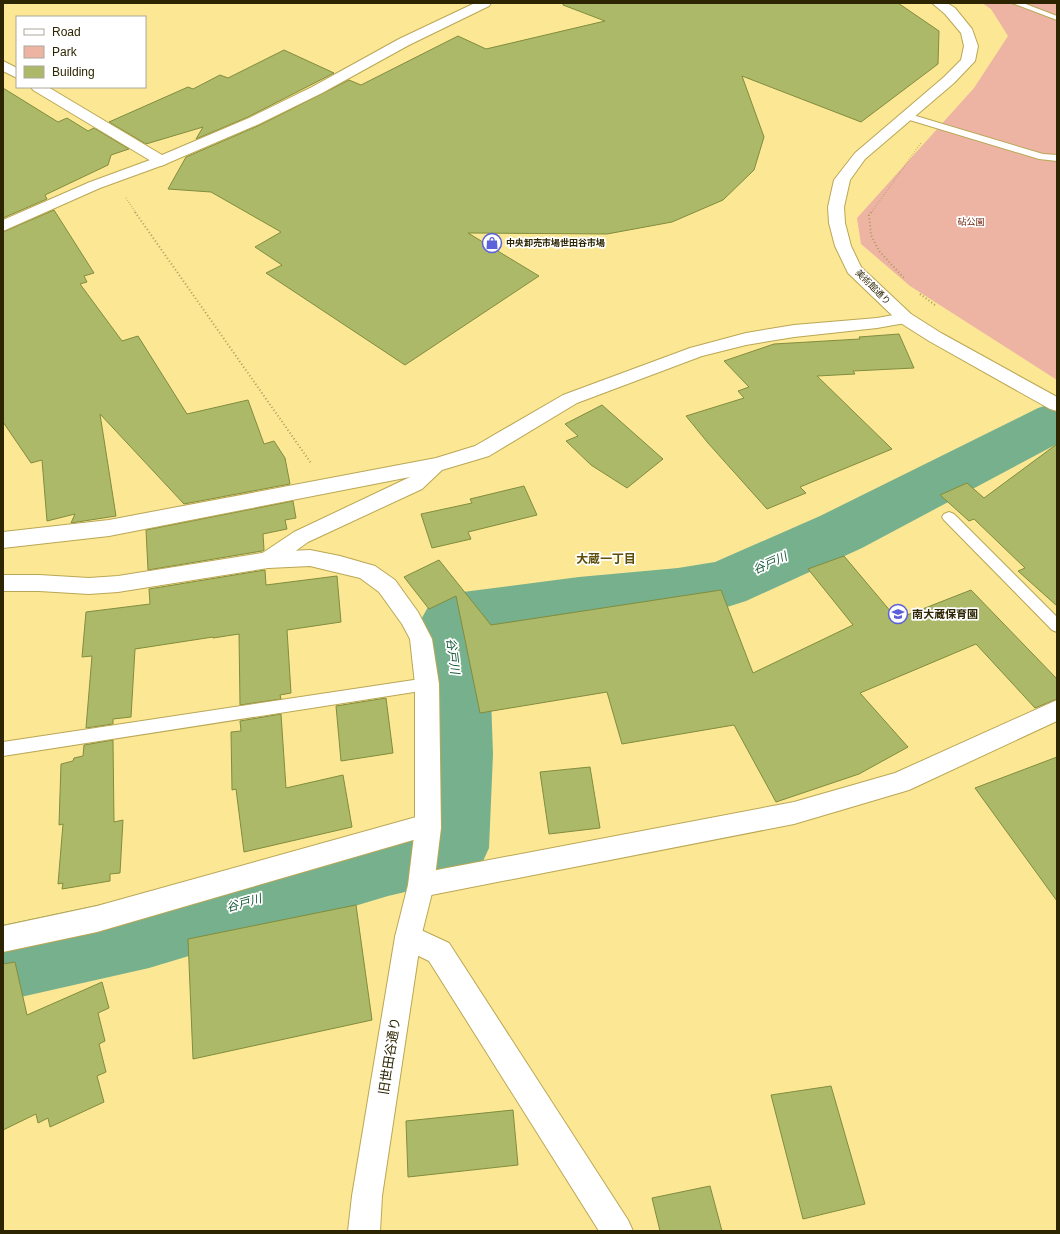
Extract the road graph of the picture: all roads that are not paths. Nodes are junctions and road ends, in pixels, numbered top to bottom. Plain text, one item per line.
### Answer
1 (485, 3) edge
2 (938, 3) edge
3 (1016, 3) edge
4 (1056, 18) dead end
5 (3, 66) edge
6 (16, 73) edge
7 (40, 88) edge
8 (906, 116) junction
9 (1057, 158) edge
10 (161, 161) junction
11 (3, 226) edge
12 (905, 318) junction
13 (1057, 405) edge
14 (437, 465) junction
15 (949, 517) dead end
16 (3, 540) edge
17 (268, 560) junction
18 (3, 583) edge
19 (1057, 626) edge
20 (427, 684) junction
21 (1057, 710) edge
22 (3, 749) edge
23 (427, 826) junction
24 (422, 883) junction
25 (408, 936) junction
26 (3, 939) edge
27 (364, 1231) edge
28 (617, 1231) edge

1 - 10 street
2 - 8 street, 美術館通り
3 - 4 lane
5 - 6 street
7 - 10 street
8 - 9 lane
8 - 12 street, 美術館通り
10 - 11 street
12 - 13 street, 美術館通り
12 - 14 street
14 - 16 street
14 - 17 street
15 - 19 lane
17 - 18 street, 旧世田谷通り
17 - 20 street, 旧世田谷通り
20 - 22 lane
20 - 23 street, 旧世田谷通り
21 - 24 street
23 - 24 street, 旧世田谷通り
23 - 26 street
24 - 25 street, 旧世田谷通り
25 - 27 street, 旧世田谷通り
25 - 28 street

